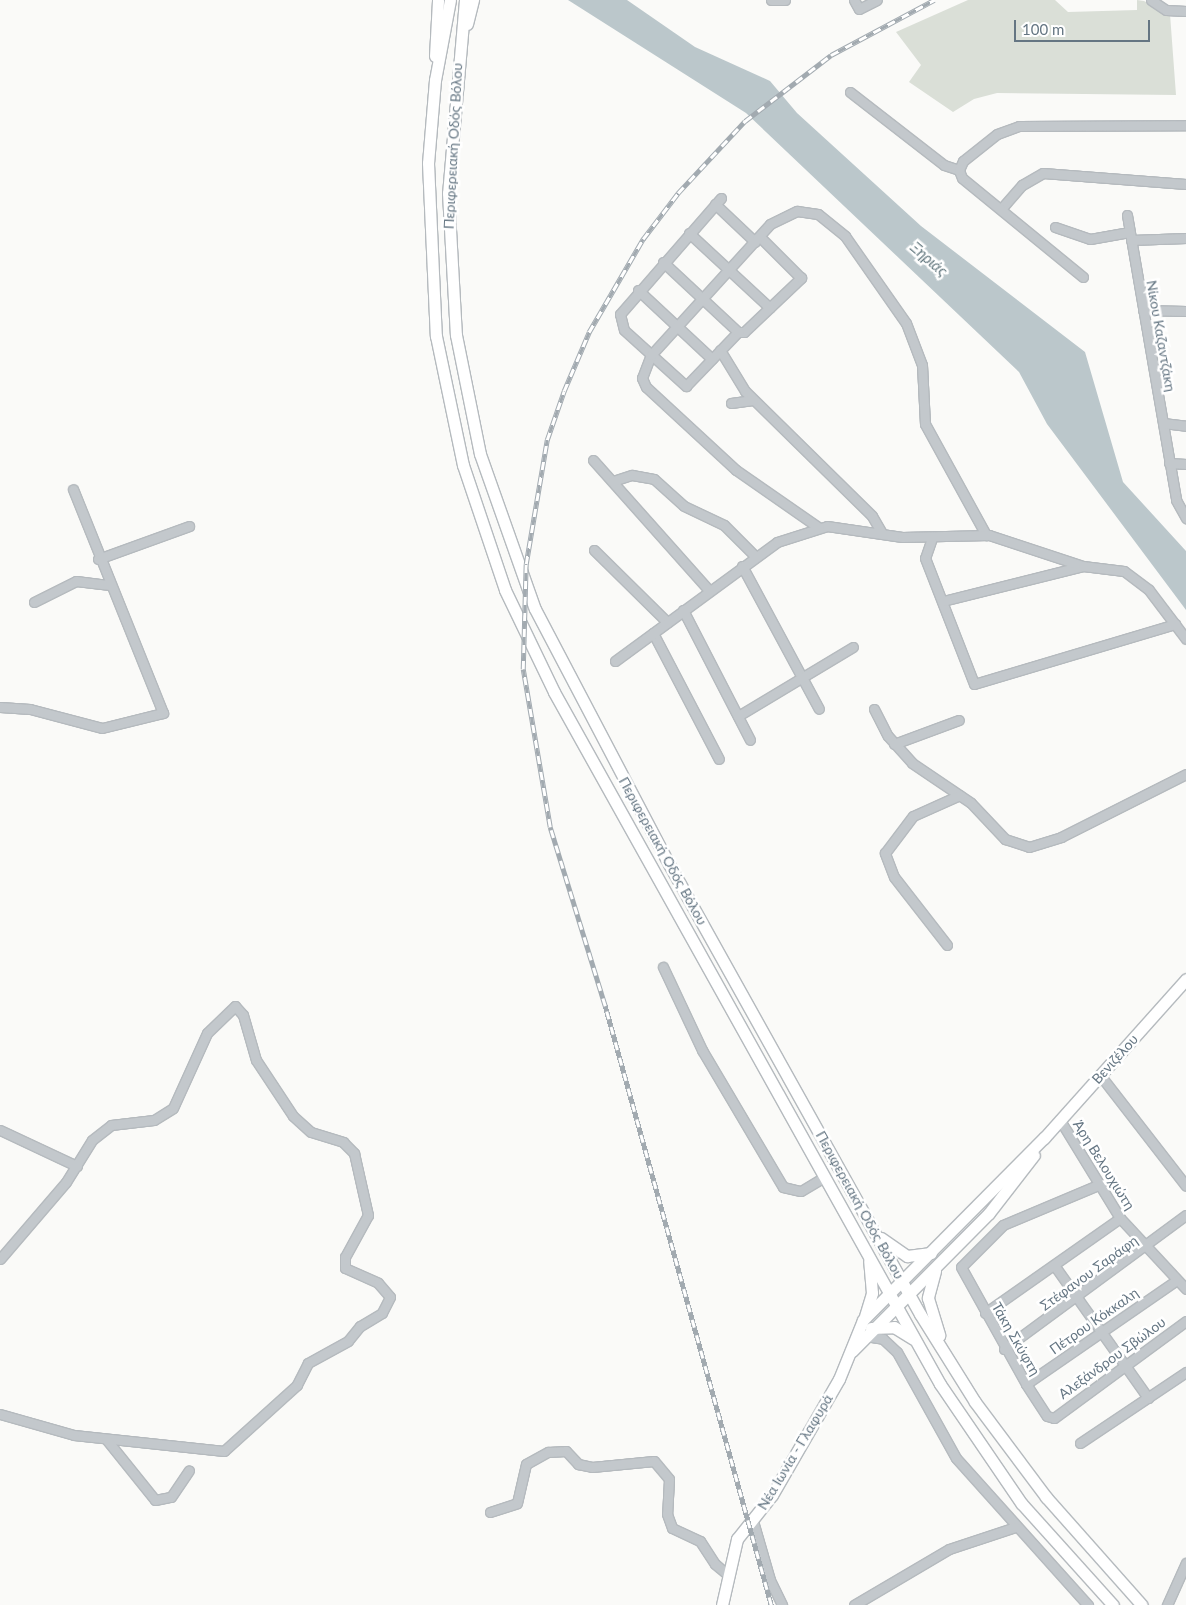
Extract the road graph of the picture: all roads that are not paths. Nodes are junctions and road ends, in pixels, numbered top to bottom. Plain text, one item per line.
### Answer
1 (438, 0) edge
2 (450, 0) edge
3 (465, 0) edge
4 (473, 0) edge
5 (772, 0) edge
6 (785, 0) edge
7 (877, 0) edge
8 (1151, 0) edge
9 (856, 4) edge
10 (1186, 11) edge
11 (455, 77) junction
12 (435, 80) junction
13 (850, 92) dead end
14 (1186, 125) edge
15 (959, 170) junction
16 (1186, 184) edge
17 (1001, 209) junction
18 (1127, 215) dead end
19 (1054, 227) dead end
20 (689, 233) junction
21 (1130, 236) junction
22 (1186, 238) edge
23 (757, 239) junction
24 (663, 262) junction
25 (730, 271) junction
26 (1082, 277) dead end
27 (638, 290) junction
28 (704, 299) junction
29 (770, 308) junction
30 (1143, 310) junction
31 (1186, 311) edge
32 (677, 327) junction
33 (738, 332) junction
34 (720, 350) junction
35 (650, 356) junction
36 (712, 359) junction
37 (753, 400) junction
38 (731, 404) dead end
39 (1163, 423) junction
40 (1186, 426) edge
41 (594, 460) dead end
42 (1169, 463) junction
43 (1186, 464) edge
44 (613, 482) junction
45 (73, 489) dead end
46 (1186, 518) edge
47 (189, 526) dead end
48 (818, 527) junction
49 (882, 533) junction
50 (986, 535) junction
51 (932, 538) junction
52 (594, 550) dead end
53 (755, 556) junction
54 (98, 559) junction
55 (742, 566) junction
56 (1084, 566) junction
57 (110, 585) junction
58 (708, 590) junction
59 (943, 601) junction
60 (34, 602) dead end
61 (683, 610) junction
62 (667, 622) junction
63 (1176, 624) junction
64 (653, 633) junction
65 (1186, 639) edge
66 (853, 647) dead end
67 (615, 661) dead end
68 (802, 676) junction
69 (0, 707) edge
70 (819, 709) dead end
71 (874, 709) dead end
72 (738, 716) junction
73 (959, 720) dead end
74 (750, 740) dead end
75 (894, 744) junction
76 (719, 759) dead end
77 (1186, 774) edge
78 (960, 795) junction
79 (947, 945) dead end
80 (663, 967) dead end
81 (1186, 979) edge
82 (1100, 1076) junction
83 (1060, 1120) junction
84 (0, 1130) edge
85 (1044, 1138) junction
86 (77, 1166) junction
87 (824, 1177) junction
88 (1098, 1185) junction
89 (1186, 1186) edge
90 (1186, 1215) edge
91 (1120, 1218) junction
92 (876, 1233) junction
93 (1147, 1248) junction
94 (936, 1250) junction
95 (868, 1254) junction
96 (0, 1259) edge
97 (1054, 1265) junction
98 (938, 1266) junction
99 (1177, 1280) junction
100 (903, 1282) junction
101 (1186, 1288) edge
102 (909, 1293) junction
103 (890, 1294) junction
104 (1078, 1299) junction
105 (896, 1305) junction
106 (985, 1314) junction
107 (1186, 1321) edge
108 (867, 1328) junction
109 (1103, 1332) junction
110 (916, 1342) junction
111 (1004, 1349) junction
112 (850, 1353) junction
113 (948, 1360) junction
114 (1126, 1366) junction
115 (1186, 1372) edge
116 (1026, 1384) junction
117 (1148, 1398) junction
118 (0, 1414) edge
119 (1054, 1418) joint
120 (106, 1438) junction
121 (1080, 1443) dead end
122 (189, 1470) dead end
123 (490, 1512) dead end
124 (753, 1521) junction
125 (1015, 1527) junction
126 (1186, 1563) edge
127 (728, 1575) junction
128 (722, 1605) edge
129 (782, 1605) edge
130 (854, 1605) edge
131 (1088, 1605) edge
132 (1114, 1605) edge
133 (1142, 1605) edge
134 (1167, 1605) edge

1 - 12 main road
2 - 12 main road, Περιφερειακή Οδός Βόλου
3 - 11 main road, Περιφερειακή Οδός Βόλου
4 - 11 main road
5 - 6 street
7 - 9 street
8 - 10 street
11 - 92 main road, Περιφερειακή Οδός Βόλου
12 - 87 main road, Περιφερειακή Οδός Βόλου
13 - 15 street
14 - 15 street
15 - 17 street
16 - 17 street
17 - 26 street
18 - 21 street, Νίκου Καζαντζάκη
19 - 21 street
20 - 23 street
20 - 24 street
20 - 25 street
21 - 22 street
21 - 30 street, Νίκου Καζαντζάκη
23 - 25 street
23 - 29 street
23 - 50 street
24 - 27 street
24 - 28 street
25 - 28 street
25 - 29 street
27 - 32 street
27 - 35 street
28 - 32 street
28 - 33 street
29 - 33 street
30 - 31 street
30 - 39 street, Νίκου Καζαντζάκη
32 - 35 street
32 - 36 street
33 - 34 street
34 - 36 street
34 - 37 street
35 - 36 street
35 - 48 street
37 - 38 street
37 - 49 street
39 - 40 street
39 - 42 street, Νίκου Καζαντζάκη
41 - 44 street
42 - 43 street
42 - 46 street, Νίκου Καζαντζάκη
44 - 53 street
44 - 58 street
45 - 54 street
47 - 54 street
48 - 49 street
48 - 53 street
49 - 51 street
50 - 51 street
50 - 56 street
51 - 59 street
52 - 62 street
53 - 55 street
54 - 57 street
55 - 58 street
55 - 68 street
56 - 59 street
56 - 63 street
57 - 60 street
57 - 69 street
58 - 61 street
59 - 63 street
61 - 62 street
61 - 72 street
62 - 64 street
63 - 65 street
64 - 67 street
64 - 76 street
66 - 68 street
68 - 70 street
68 - 72 street
71 - 75 street
72 - 74 street
73 - 75 street
75 - 78 street
77 - 78 street
78 - 79 street
80 - 87 street
81 - 82 main road, Βενιζέλου
82 - 83 main road, Βενιζέλου
82 - 89 street
83 - 85 main road, Βενιζέλου
83 - 88 street, Άρη Βελουχιώτη
84 - 86 street
85 - 94 main road, Βενιζέλου
85 - 98 main road, Βενιζέλου
86 - 96 street
86 - 120 street
87 - 95 main road, Περιφερειακή Οδός Βόλου
88 - 91 street, Άρη Βελουχιώτη
88 - 106 street, Τάκη Σκύφτη
90 - 93 street, Στέφανου Σαράφη
91 - 93 street, Άρη Βελουχιώτη
91 - 97 street
92 - 94 main road
92 - 100 main road, Περιφερειακή Οδός Βόλου
93 - 99 street, Άρη Βελουχιώτη
93 - 104 street, Στέφανου Σαράφη
94 - 100 main road, Βενιζέλου
95 - 103 main road, Περιφερειακή Οδός Βόλου
95 - 108 main road
97 - 104 street
97 - 106 street
98 - 102 main road, Βενιζέλου
98 - 113 main road
99 - 101 street, Άρη Βελουχιώτη
99 - 109 street, Πέτρου Κόκκαλη
100 - 102 main road, Περιφερειακή Οδός Βόλου
100 - 103 main road, Νέα Ιωνία - Γλαφυρά
102 - 105 main road, Νέα Ιωνία - Γλαφυρά
102 - 113 main road, Περιφερειακή Οδός Βόλου
103 - 105 main road, Περιφερειακή Οδός Βόλου
103 - 108 main road, Νέα Ιωνία - Γλαφυρά
104 - 109 street
104 - 111 street, Στέφανου Σαράφη
105 - 108 main road, Νέα Ιωνία - Γλαφυρά
105 - 110 main road, Περιφερειακή Οδός Βόλου
106 - 111 street, Τάκη Σκύφτη
107 - 114 street, Αλεξάνδρου Σβώλου
108 - 110 main road
108 - 112 main road, Νέα Ιωνία - Γλαφυρά
108 - 112 main road, Νέα Ιωνία - Γλαφυρά
108 - 125 street
109 - 114 street
109 - 116 street, Πέτρου Κόκκαλη
110 - 132 main road, Περιφερειακή Οδός Βόλου
111 - 116 street, Τάκη Σκύφτη
112 - 124 main road, Νέα Ιωνία - Γλαφυρά
113 - 133 main road, Περιφερειακή Οδός Βόλου
114 - 117 street
114 - 119 street, Αλεξάνδρου Σβώλου
115 - 117 street
116 - 119 street, Τάκη Σκύφτη
117 - 121 street
118 - 120 street
120 - 122 street
123 - 127 street
124 - 127 main road, Νέα Ιωνία - Γλαφυρά
124 - 129 street
125 - 130 street
125 - 131 street
126 - 134 street
127 - 128 main road, Νέα Ιωνία - Γλαφυρά

